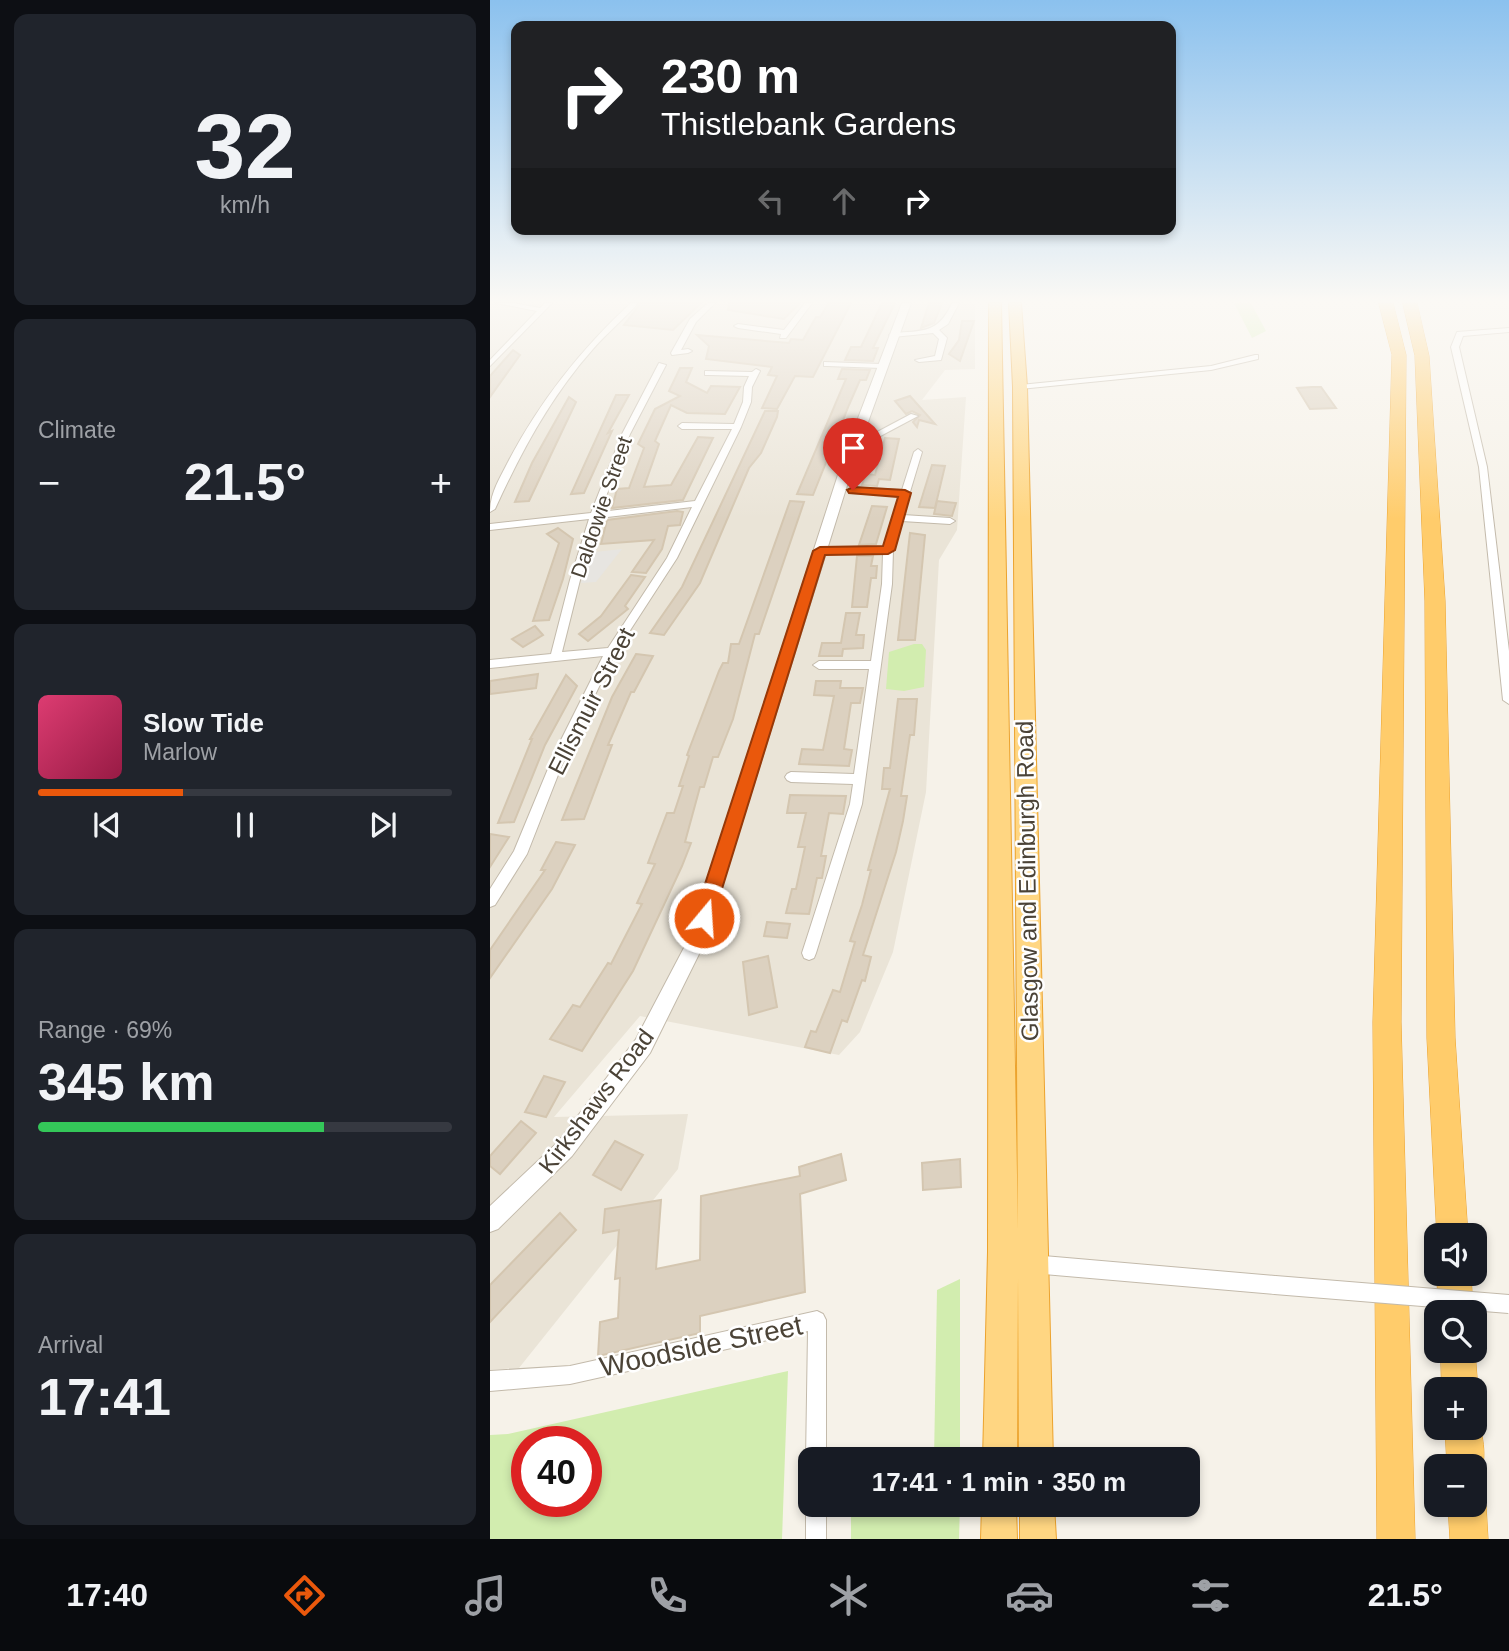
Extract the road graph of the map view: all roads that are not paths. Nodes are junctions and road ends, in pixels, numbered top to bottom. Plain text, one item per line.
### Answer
1 (565, 375) edge
2 (656, 375) edge
3 (755, 375) edge
4 (878, 375) edge
5 (996, 375) edge
6 (1019, 375) edge
7 (1142, 375) edge
8 (1399, 375) edge
9 (1423, 375) edge
10 (1461, 375) edge
11 (1020, 387) junction
12 (914, 416) dead end
13 (682, 426) dead end
14 (737, 427) junction
15 (853, 447) junction
16 (918, 452) dead end
17 (853, 490) dead end
18 (905, 493) junction
19 (698, 504) junction
20 (490, 509) edge
21 (594, 513) junction
22 (898, 518) junction
23 (950, 521) dead end
24 (490, 527) edge
25 (888, 550) junction
26 (820, 551) junction
27 (611, 651) junction
28 (556, 655) junction
29 (490, 664) edge
30 (820, 665) dead end
31 (876, 665) junction
32 (1509, 700) edge
33 (791, 776) dead end
34 (859, 779) junction
35 (490, 901) edge
36 (809, 953) dead end
37 (490, 1220) edge
38 (1451, 1223) edge
39 (1032, 1264) junction
40 (1509, 1304) edge
41 (490, 1381) edge
42 (816, 1447) edge
43 (1000, 1447) edge
44 (1036, 1447) edge
45 (816, 1517) edge
46 (999, 1517) edge
47 (1037, 1517) edge
48 (1468, 1517) edge
49 (816, 1539) edge
50 (999, 1539) edge
51 (1038, 1539) edge
52 (1396, 1539) edge
53 (1469, 1539) edge

1 - 20 street
2 - 21 street, Daldowie Street
3 - 14 street, Ellismuir Street
4 - 15 street, Kirkshaws Road
5 - 43 highway, Glasgow and Edinburgh Road
6 - 11 highway, Glasgow and Edinburgh Road
7 - 11 street
8 - 52 highway
9 - 38 highway
10 - 32 street
11 - 39 highway, Glasgow and Edinburgh Road
12 - 15 street
13 - 14 street
14 - 19 street, Ellismuir Street
15 - 26 street, Kirkshaws Road
16 - 18 street
17 - 18 street
18 - 22 street
19 - 21 street
19 - 27 street, Ellismuir Street
21 - 24 street
21 - 28 street, Daldowie Street
22 - 23 street
22 - 25 street
25 - 26 street
25 - 31 street
26 - 37 street, Kirkshaws Road
27 - 28 street
27 - 35 street, Ellismuir Street
28 - 29 street
30 - 31 street
31 - 34 street
33 - 34 street
34 - 36 street
39 - 40 street, bridge
39 - 44 highway, Glasgow and Edinburgh Road
41 - 42 street, Woodside Street
45 - 49 street
46 - 50 highway
47 - 51 highway
48 - 53 highway

